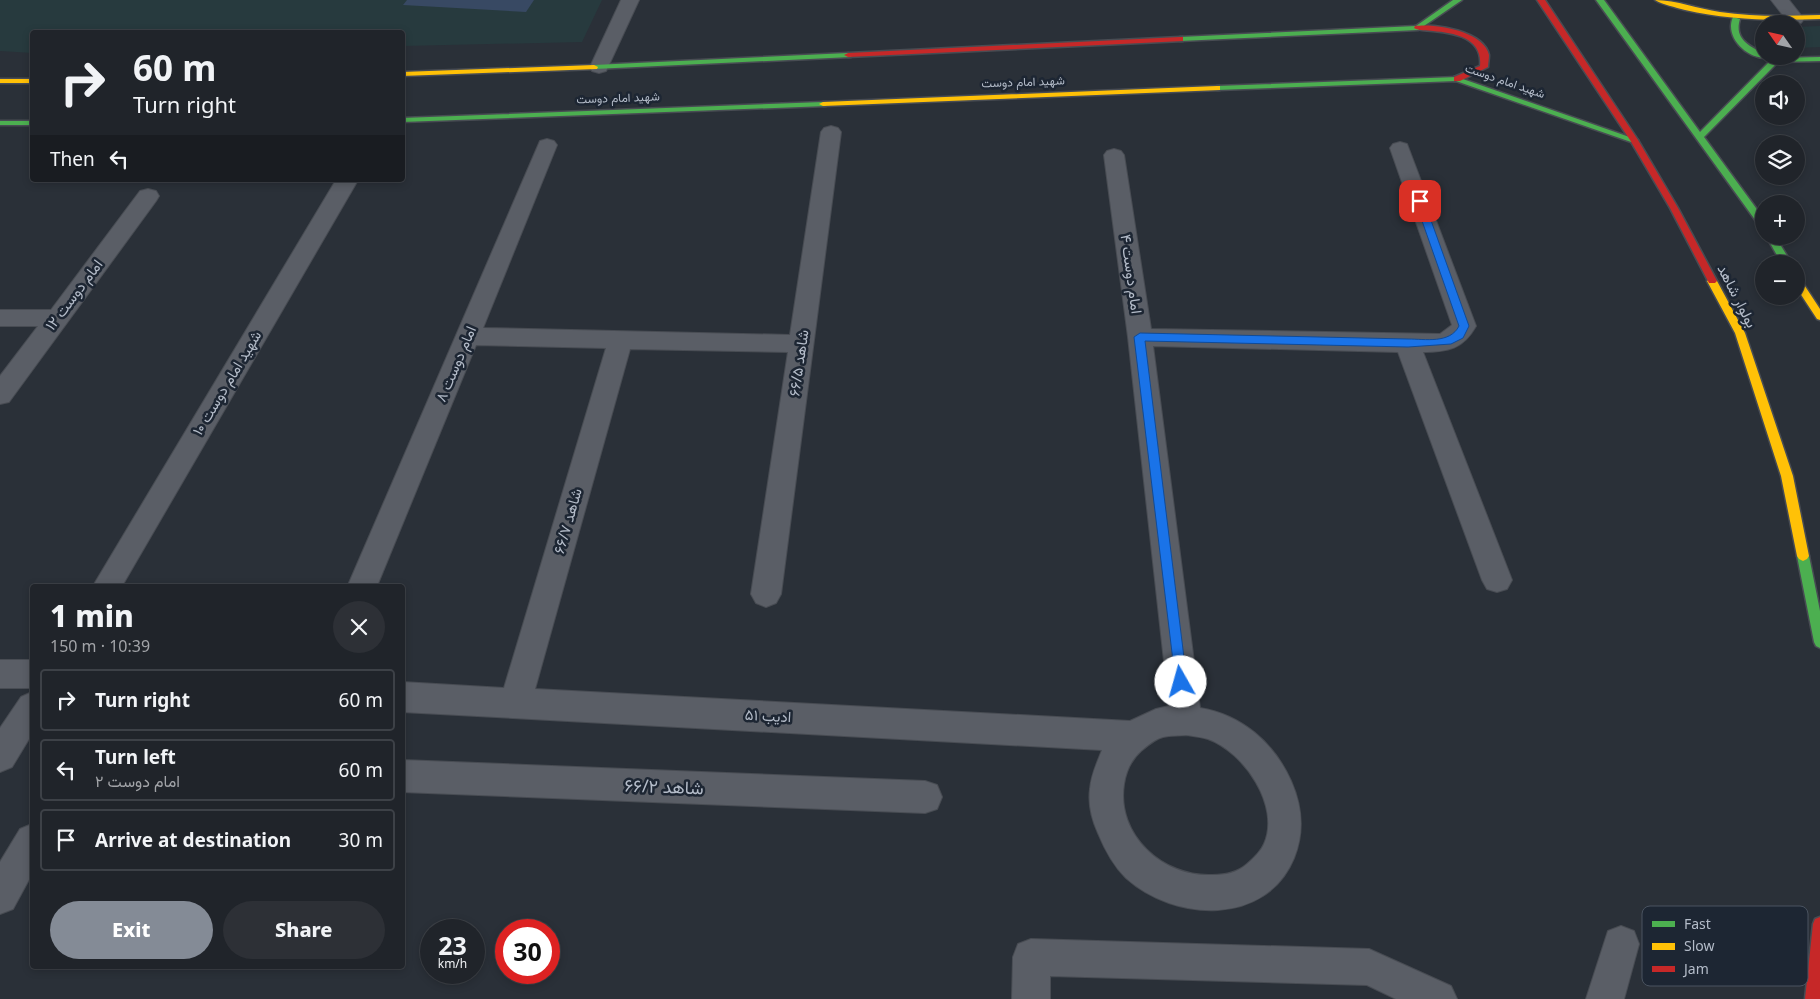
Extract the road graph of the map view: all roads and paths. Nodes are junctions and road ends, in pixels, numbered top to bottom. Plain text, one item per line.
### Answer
1 (630, 0) edge
2 (1458, 0) edge
3 (1541, 0) edge
4 (1600, 0) edge
5 (1659, 0) edge
6 (1780, 0) edge
7 (1792, 15) edge
8 (1805, 18) edge
9 (1820, 18) edge
10 (1736, 19) junction
11 (1755, 19) edge
12 (1418, 28) junction
13 (1755, 51) edge
14 (1805, 58) edge
15 (1820, 58) edge
16 (1761, 65) edge
17 (599, 67) junction
18 (405, 74) edge
19 (1457, 79) junction
20 (0, 81) edge
21 (30, 81) edge
22 (405, 120) edge
23 (0, 123) edge
24 (30, 123) edge
25 (831, 132) dead end
26 (1699, 137) junction
27 (1634, 140) junction
28 (547, 145) dead end
29 (1400, 148) dead end
30 (1114, 155) dead end
31 (345, 182) edge
32 (148, 196) dead end
33 (1755, 214) edge
34 (1805, 293) edge
35 (1820, 317) edge
36 (0, 318) edge
37 (57, 318) junction
38 (467, 336) junction
39 (1140, 337) junction
40 (621, 339) junction
41 (1408, 343) junction
42 (801, 344) junction
43 (0, 395) edge
44 (1497, 580) dead end
45 (364, 583) dead end
46 (108, 584) edge
47 (766, 594) dead end
48 (1820, 642) edge
49 (0, 674) edge
50 (30, 674) edge
51 (405, 697) edge
52 (515, 703) junction
53 (30, 711) edge
54 (1186, 720) junction
55 (1133, 736) junction
56 (0, 756) edge
57 (405, 776) edge
58 (925, 797) dead end
59 (30, 844) edge
60 (0, 896) edge
61 (1820, 924) edge
62 (1621, 944) dead end
63 (1031, 999) edge
64 (1438, 999) edge
65 (1605, 999) edge
66 (1813, 999) edge

1 - 17 street
2 - 12 main road
3 - 27 main road, بولوار شاهد
4 - 26 main road
5 - 10 main road
6 - 7 street
8 - 9 main road
10 - 11 main road
10 - 13 main road
12 - 17 main road
12 - 19 main road
14 - 15 main road
16 - 26 main road
17 - 18 main road
19 - 22 main road, شهید امام دوست
19 - 27 main road, شهید امام دوست
20 - 21 main road
23 - 24 main road
25 - 42 street, شاهد ۶۶/۵
26 - 33 main road
27 - 48 main road, بولوار شاهد
28 - 38 street, امام دوست ۸
29 - 41 street
30 - 39 street, امام دوست ۴
31 - 46 street, شهید امام دوست ۱۰
32 - 37 street, امام دوست ۱۲
34 - 35 main road
36 - 37 street
37 - 43 street, امام دوست ۱۲
38 - 40 street
38 - 45 street, امام دوست ۸
39 - 41 street
39 - 54 street, امام دوست ۴
40 - 42 street
40 - 52 street, شاهد ۶۶/۷
41 - 44 street
42 - 47 street, شاهد ۶۶/۵
49 - 50 street
51 - 52 street, ادیب ۵۱
52 - 55 street, ادیب ۵۱
53 - 56 street
54 - 55 street
54 - 55 street
57 - 58 street, شاهد ۶۶/۲
59 - 60 street
61 - 66 main road
62 - 65 street
63 - 64 street

